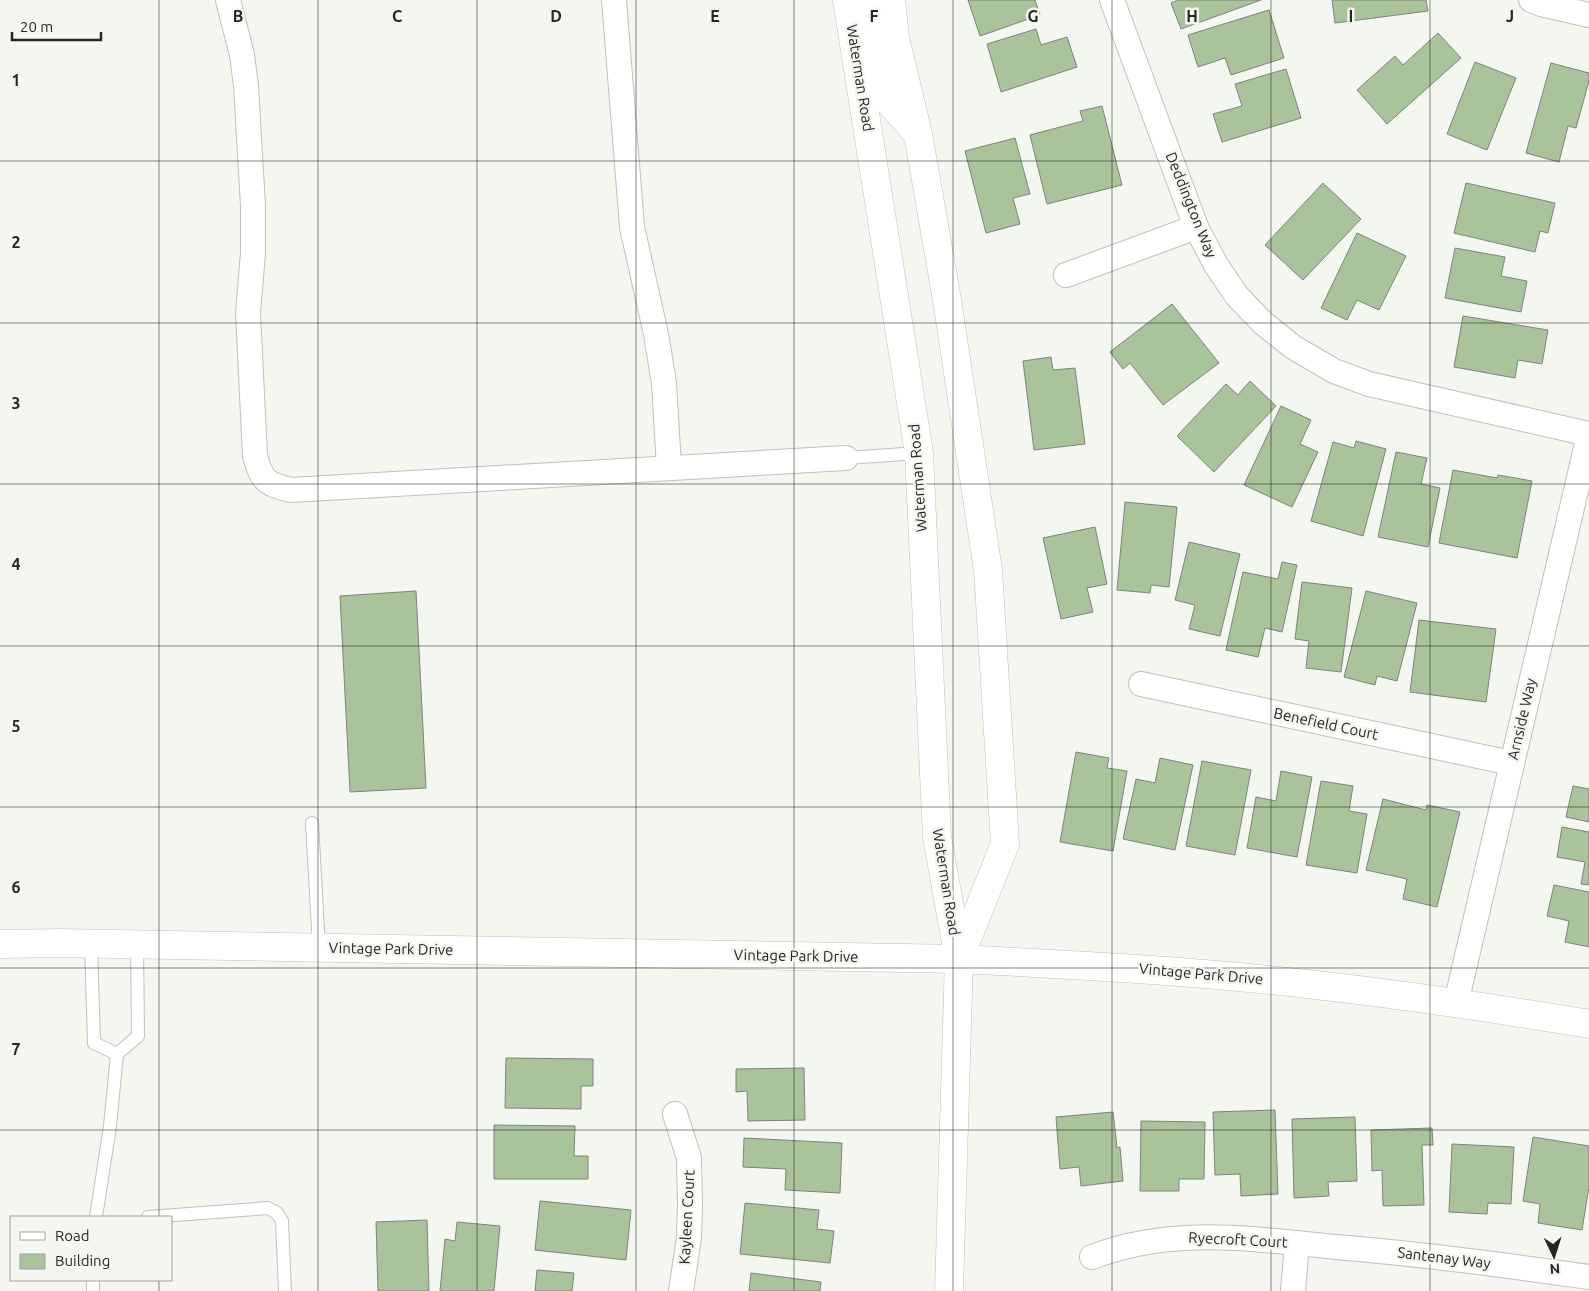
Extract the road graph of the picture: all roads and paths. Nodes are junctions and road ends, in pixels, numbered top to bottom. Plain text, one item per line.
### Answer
1 (228, 0) edge
2 (614, 0) edge
3 (847, 0) edge
4 (868, 0) edge
5 (891, 0) edge
6 (1112, 0) edge
7 (1531, 0) edge
8 (1589, 15) edge
9 (918, 134) junction
10 (1196, 227) junction
11 (1066, 275) dead end
12 (1589, 434) edge
13 (919, 453) junction
14 (846, 458) joint
15 (670, 467) junction
16 (1141, 684) dead end
17 (1511, 763) junction
18 (312, 823) dead end
19 (0, 944) edge
20 (91, 944) junction
21 (137, 944) junction
22 (319, 947) junction
23 (959, 960) junction
24 (1456, 1003) junction
25 (1589, 1024) edge
26 (117, 1054) junction
27 (675, 1114) dead end
28 (96, 1216) edge
29 (161, 1216) edge
30 (1297, 1243) junction
31 (1092, 1258) dead end
32 (1589, 1277) edge
33 (285, 1291) edge
34 (681, 1291) edge
35 (950, 1291) edge
36 (1293, 1291) edge

1 - 15 street
2 - 15 street
3 - 13 street, Waterman Road
4 - 9 street, Waterman Road
5 - 9 street, Waterman Road
6 - 10 street, Deddington Way
7 - 8 street
9 - 23 street, Waterman Road
10 - 11 street
10 - 12 street, Deddington Way
12 - 17 street, Arnside Way
13 - 14 lane
13 - 23 street, Waterman Road
14 - 15 street
16 - 17 street, Benefield Court
17 - 24 street, Arnside Way
18 - 22 lane
19 - 20 street, Vintage Park Drive
20 - 21 street, Vintage Park Drive
20 - 26 lane
21 - 22 street, Vintage Park Drive
21 - 26 lane
22 - 23 street, Vintage Park Drive
23 - 24 street, Vintage Park Drive
23 - 35 street, Waterman Road
24 - 25 street, Vintage Park Drive
26 - 28 lane
27 - 34 street, Kayleen Court
29 - 33 lane
30 - 31 street, Ryecroft Court
30 - 32 street, Santenay Way
30 - 36 street

